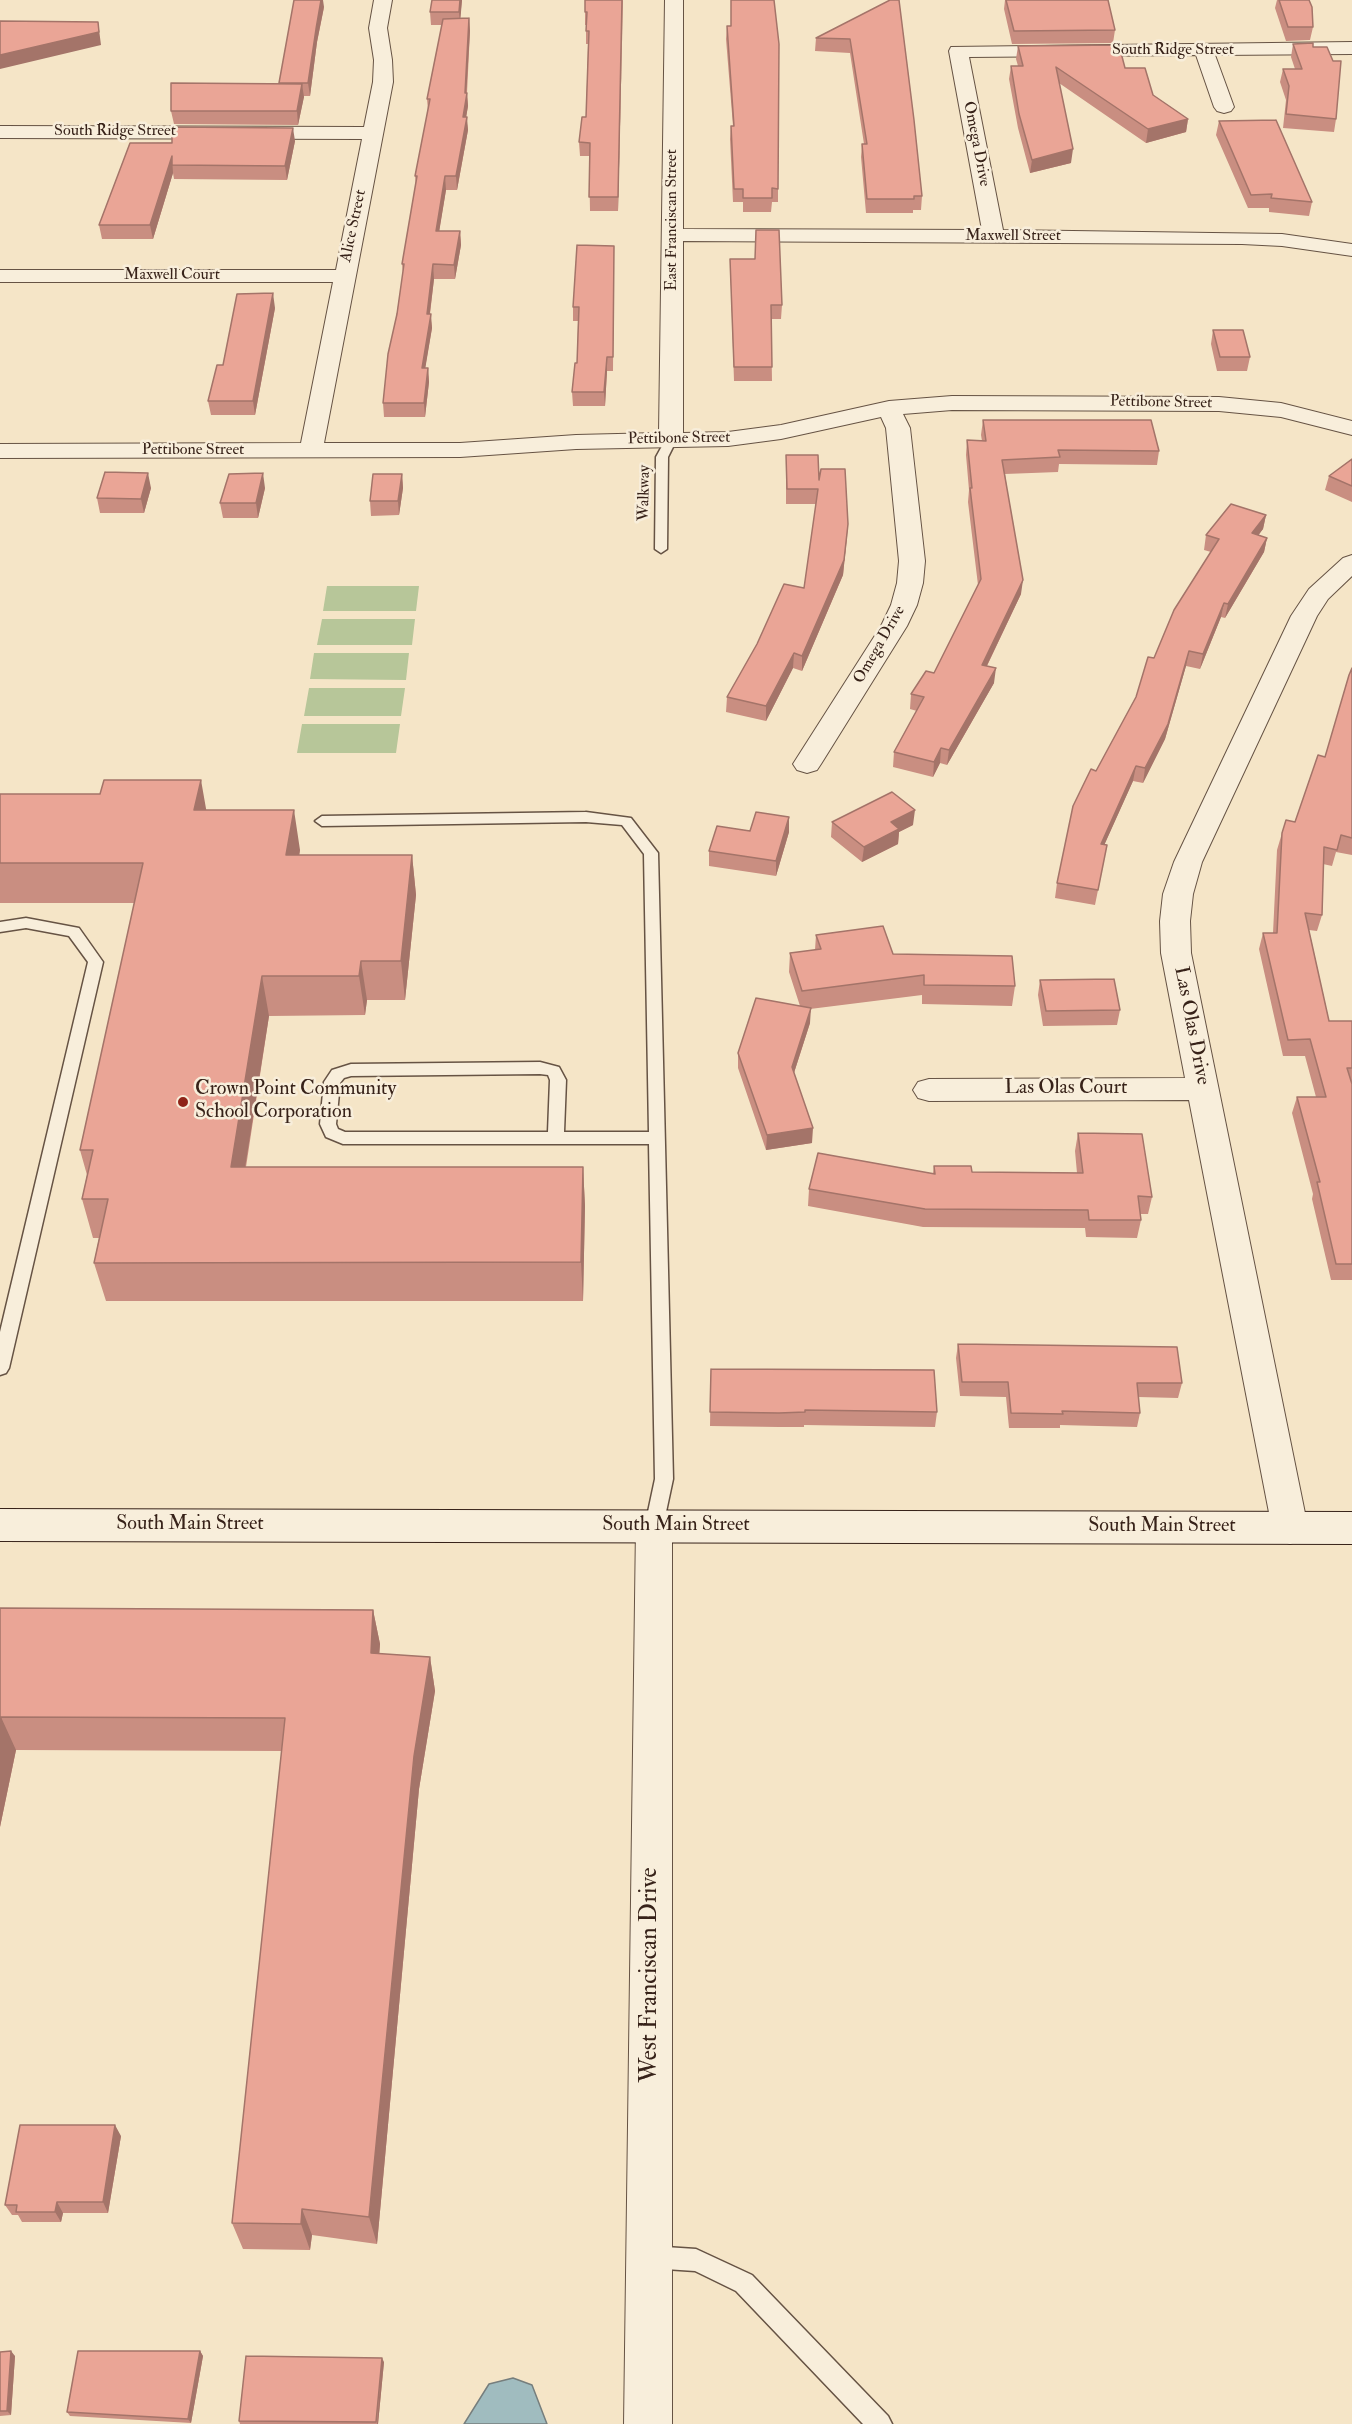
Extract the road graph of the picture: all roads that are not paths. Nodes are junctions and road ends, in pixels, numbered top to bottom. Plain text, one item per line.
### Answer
1 (384, 0) edge
2 (674, 0) edge
3 (1352, 48) edge
4 (958, 51) joint
5 (1204, 51) junction
6 (1224, 107) dead end
7 (0, 132) edge
8 (374, 132) junction
9 (673, 235) junction
10 (994, 237) junction
11 (1352, 250) edge
12 (0, 276) edge
13 (343, 276) junction
14 (889, 408) junction
15 (1352, 428) edge
16 (671, 439) junction
17 (0, 451) edge
18 (311, 451) junction
19 (661, 549) dead end
20 (1352, 563) edge
21 (807, 764) dead end
22 (322, 820) dead end
23 (0, 927) edge
24 (1203, 1089) junction
25 (929, 1090) dead end
26 (556, 1138) junction
27 (657, 1138) junction
28 (0, 1368) edge
29 (0, 1525) edge
30 (654, 1526) junction
31 (1290, 1527) junction
32 (1352, 1528) edge
33 (649, 2257) junction
34 (648, 2424) edge
35 (880, 2424) edge

1 - 8 street, Alice Street
2 - 9 street, East Franciscan Street
3 - 5 street, South Ridge Street
4 - 5 street, South Ridge Street
4 - 10 street, Omega Drive
5 - 6 street
7 - 8 street, South Ridge Street
8 - 13 street, Alice Street
9 - 10 street, Maxwell Street
9 - 16 street, East Franciscan Street
10 - 11 street, Maxwell Street
12 - 13 street, Maxwell Court
13 - 18 street, Alice Street
14 - 15 street, Pettibone Street
14 - 16 street, Pettibone Street
14 - 21 street, Omega Drive
16 - 18 street, Pettibone Street
16 - 19 lane, Walkway
17 - 18 street, Pettibone Street
20 - 24 street, Las Olas Drive
22 - 27 lane
23 - 28 lane
24 - 25 street, Las Olas Court
24 - 31 street, Las Olas Drive
26 - 26 lane
26 - 27 lane
27 - 30 lane
29 - 30 street, South Main Street
30 - 31 street, South Main Street
30 - 33 street, West Franciscan Drive
31 - 32 street, South Main Street
33 - 34 street, West Franciscan Drive
33 - 35 lane

